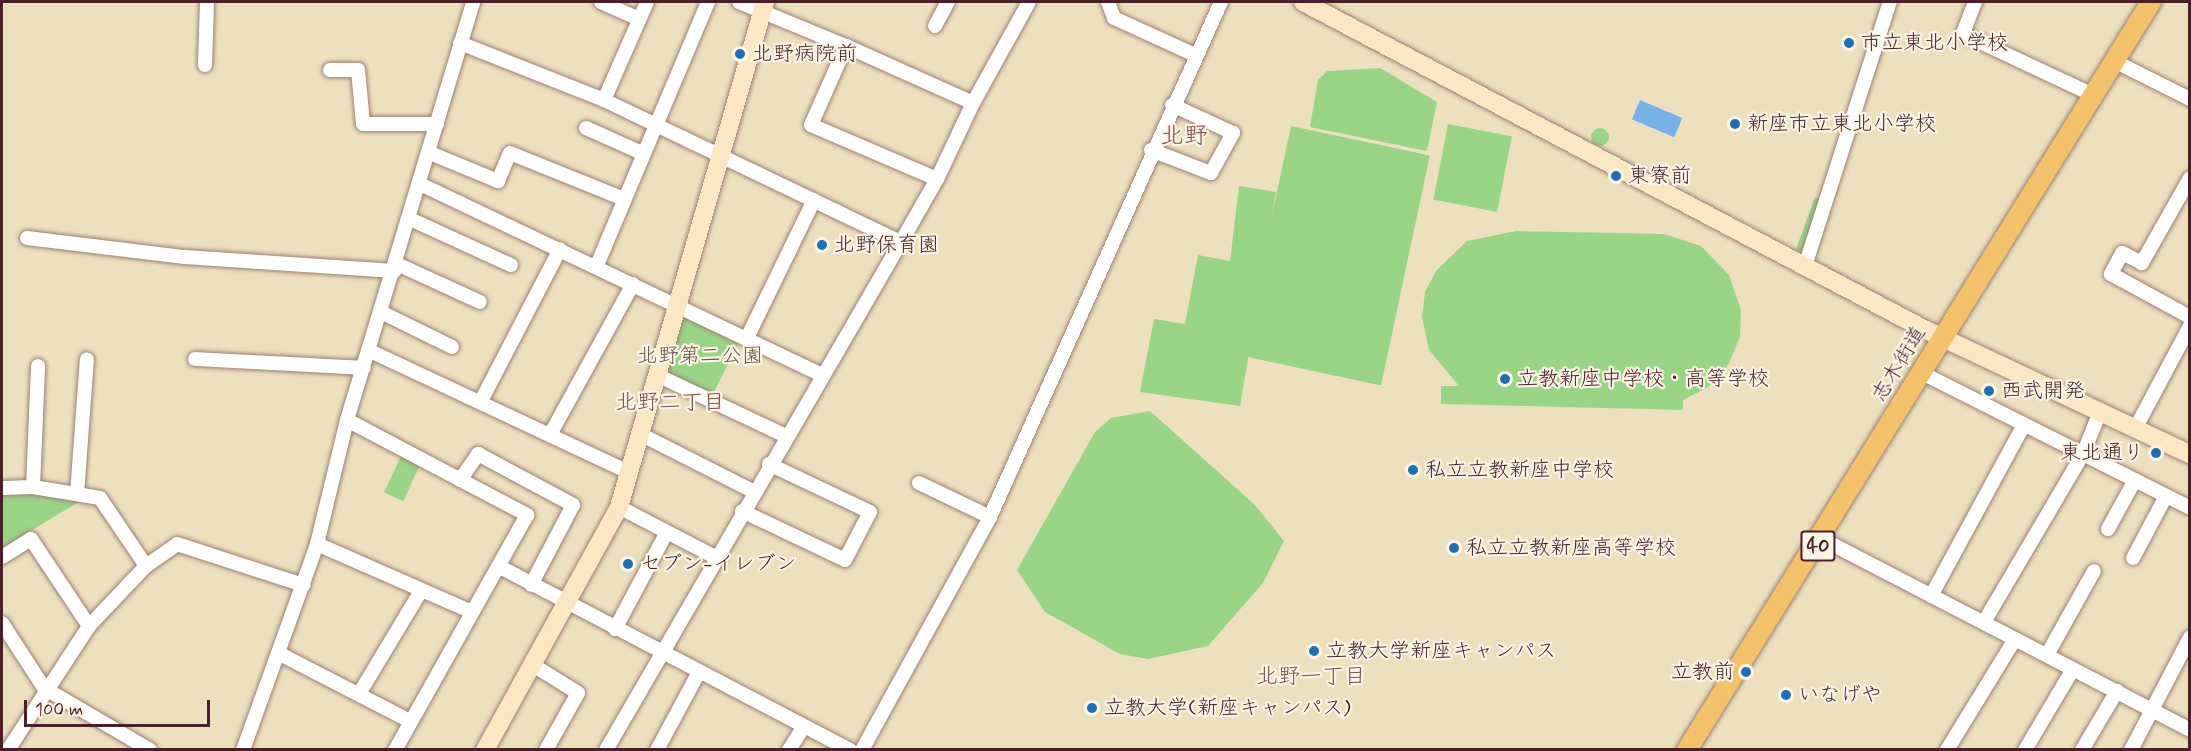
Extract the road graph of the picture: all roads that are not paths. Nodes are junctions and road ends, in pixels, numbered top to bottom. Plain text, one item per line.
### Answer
1 (207, 2) edge
2 (473, 2) edge
3 (601, 2) edge
4 (647, 2) edge
5 (708, 2) edge
6 (739, 2) edge
7 (948, 2) edge
8 (1029, 2) edge
9 (1108, 2) edge
10 (1221, 2) edge
11 (1303, 2) edge
12 (1890, 2) edge
13 (1975, 2) edge
14 (2151, 2) edge
15 (763, 6) edge
16 (639, 19) junction
17 (935, 26) dead end
18 (460, 43) junction
19 (846, 46) junction
20 (1193, 54) junction
21 (2114, 61) junction
22 (205, 65) dead end
23 (330, 70) dead end
24 (2093, 94) junction
25 (2190, 99) edge
26 (604, 100) junction
27 (973, 103) junction
28 (1172, 105) junction
29 (438, 124) junction
30 (656, 124) junction
31 (586, 128) dead end
32 (1151, 150) junction
33 (430, 153) junction
34 (642, 153) junction
35 (722, 155) junction
36 (2190, 178) edge
37 (937, 179) junction
38 (420, 184) junction
39 (624, 199) junction
40 (814, 200) junction
41 (410, 219) junction
42 (27, 238) dead end
43 (901, 242) junction
44 (560, 249) junction
45 (511, 265) dead end
46 (597, 265) junction
47 (1805, 266) junction
48 (396, 268) junction
49 (633, 284) junction
50 (480, 302) dead end
51 (678, 305) junction
52 (383, 313) junction
53 (2190, 317) edge
54 (2190, 326) edge
55 (747, 338) junction
56 (1942, 338) junction
57 (452, 347) dead end
58 (370, 351) junction
59 (87, 359) dead end
60 (195, 359) dead end
61 (38, 366) dead end
62 (364, 368) junction
63 (1922, 373) junction
64 (823, 375) junction
65 (659, 376) junction
66 (481, 401) junction
67 (2100, 412) junction
68 (347, 420) junction
69 (2024, 424) junction
70 (2135, 429) junction
71 (551, 433) junction
72 (642, 435) junction
73 (786, 436) junction
74 (2083, 454) junction
75 (2190, 454) edge
76 (769, 464) junction
77 (631, 473) junction
78 (460, 480) junction
79 (2135, 480) junction
80 (919, 483) dead end
81 (33, 487) junction
82 (2, 488) edge
83 (753, 491) junction
84 (77, 494) junction
85 (2166, 496) junction
86 (619, 507) junction
87 (2190, 508) edge
88 (742, 511) junction
89 (990, 517) junction
90 (2108, 529) dead end
91 (667, 532) junction
92 (1822, 539) junction
93 (317, 544) junction
94 (2, 556) edge
95 (717, 558) junction
96 (2133, 558) dead end
97 (146, 566) junction
98 (500, 567) junction
99 (2094, 572) dead end
100 (303, 585) junction
101 (531, 585) junction
102 (421, 591) junction
103 (1931, 596) junction
104 (569, 604) junction
105 (472, 612) junction
106 (1984, 622) junction
107 (2, 623) edge
108 (89, 626) junction
109 (615, 629) junction
110 (2190, 637) edge
111 (2015, 639) junction
112 (280, 654) junction
113 (661, 654) junction
114 (2047, 655) junction
115 (532, 665) junction
116 (2073, 669) junction
117 (698, 674) junction
118 (44, 688) junction
119 (2117, 691) junction
120 (359, 694) junction
121 (2153, 711) junction
122 (408, 720) junction
123 (803, 728) junction
124 (2190, 730) edge
125 (129, 745) edge
126 (10, 746) edge
127 (1693, 748) edge
128 (24, 750) edge
129 (150, 750) edge
130 (243, 750) edge
131 (394, 750) edge
132 (485, 750) edge
133 (546, 750) edge
134 (606, 750) edge
135 (657, 750) edge
136 (789, 750) edge
137 (850, 750) edge
138 (862, 750) edge
139 (1947, 750) edge
140 (2025, 750) edge
141 (2082, 750) edge
142 (2131, 750) edge

1 - 22 street
2 - 18 street
3 - 16 street
4 - 16 street
5 - 30 street
6 - 15 street
7 - 17 street
8 - 27 street
9 - 20 street
10 - 20 street
11 - 47 street
12 - 47 street
13 - 24 street
14 - 21 main road, 志木街道 / 40
15 - 19 street
15 - 35 street
16 - 26 street
18 - 26 street
18 - 29 street
19 - 27 street
19 - 37 street
20 - 28 street
21 - 24 main road, 志木街道 / 40
21 - 25 street
23 - 29 street
24 - 56 main road, 志木街道 / 40
26 - 30 street
27 - 37 street
28 - 32 street
28 - 32 street
29 - 33 street
30 - 34 street
30 - 35 street
31 - 34 street
32 - 89 street
33 - 38 street
33 - 39 street
34 - 39 street
35 - 40 street
35 - 51 street
36 - 53 street
37 - 43 street
38 - 41 street
38 - 44 street
39 - 46 street
40 - 43 street
40 - 55 street
41 - 45 street
41 - 48 street
42 - 48 street
43 - 64 street
44 - 46 street
44 - 66 street
46 - 49 street
47 - 56 street
48 - 50 street
48 - 52 street
49 - 51 street
49 - 71 street
51 - 55 street
51 - 65 street
52 - 57 street
52 - 58 street
54 - 70 street
55 - 64 street
56 - 63 main road, 志木街道 / 40
56 - 67 street
58 - 62 street
58 - 66 street
59 - 84 street
60 - 62 street
61 - 81 street
62 - 68 street
63 - 69 street
63 - 92 main road, 志木街道 / 40
64 - 73 street
65 - 72 street
65 - 73 street
66 - 71 street
67 - 70 street
67 - 74 street
68 - 78 street
68 - 93 street
69 - 74 street
69 - 103 street
70 - 75 street
71 - 77 street
72 - 77 street
72 - 83 street
73 - 76 street
74 - 79 street
74 - 106 street
76 - 83 street
76 - 88 street
77 - 86 street
78 - 98 street
78 - 101 street
79 - 85 street
79 - 90 street
80 - 89 street
81 - 82 street
81 - 84 street
83 - 88 street
84 - 97 street
85 - 87 street
85 - 96 street
86 - 91 street
86 - 104 street
88 - 95 street
89 - 138 street
91 - 95 street
91 - 109 street
92 - 103 street
92 - 127 main road, 志木街道 / 40
93 - 100 street
93 - 102 street
94 - 108 street
95 - 113 street
97 - 100 street
97 - 108 street
98 - 101 street
98 - 105 street
99 - 114 street
100 - 112 street
101 - 104 street
102 - 105 street
102 - 120 street
103 - 106 street
104 - 109 street
104 - 115 street
105 - 122 street
106 - 111 street
107 - 118 street
108 - 118 street
109 - 113 street
110 - 121 street
111 - 114 street
111 - 139 street
112 - 120 street
112 - 130 street
113 - 117 street
113 - 134 street
114 - 116 street
115 - 132 street
115 - 133 street
116 - 119 street
116 - 140 street
117 - 123 street
117 - 135 street
118 - 125 street
118 - 126 street
119 - 121 street
119 - 141 street
120 - 122 street
121 - 124 street
121 - 142 street
122 - 131 street
123 - 136 street
123 - 137 street
125 - 129 street
126 - 128 street

